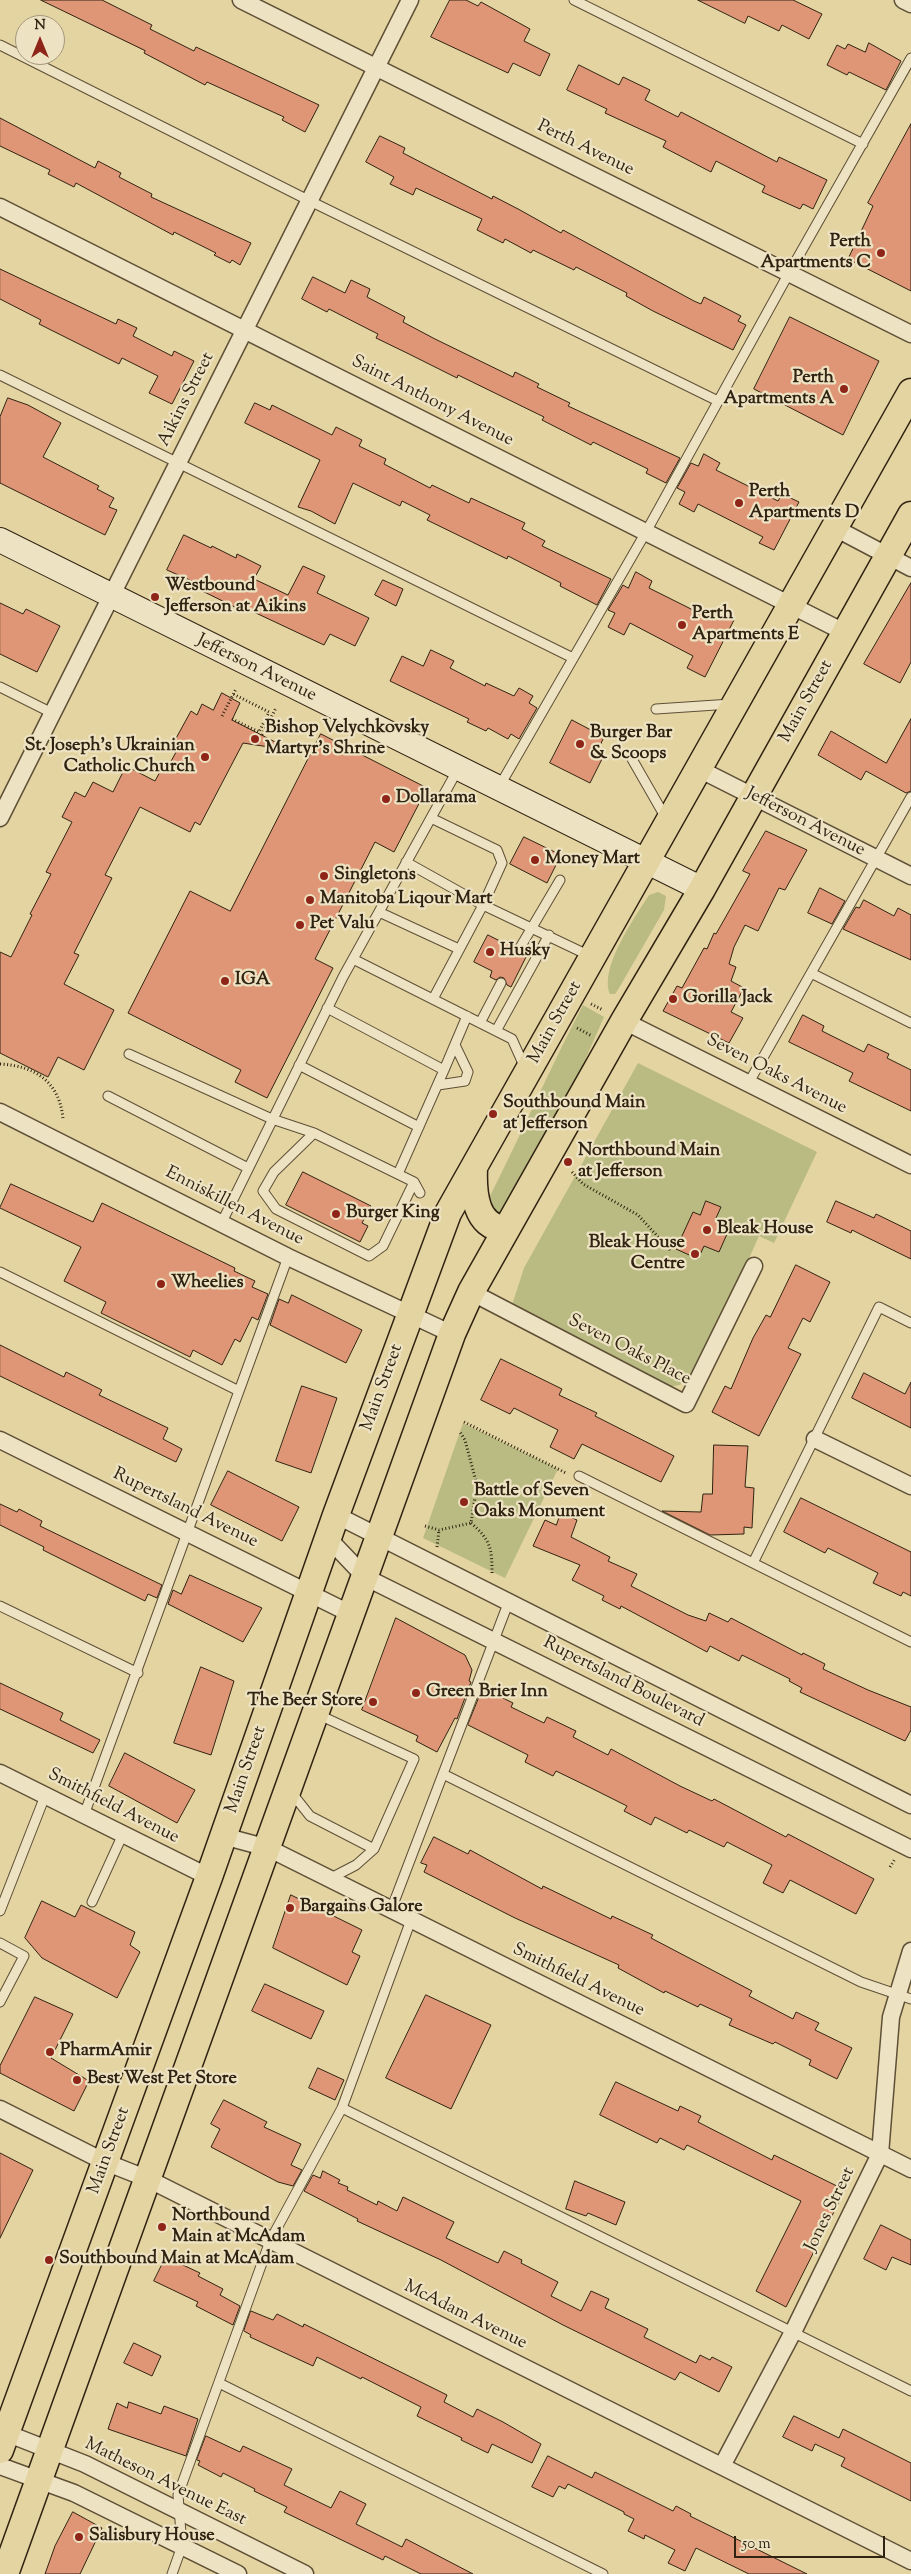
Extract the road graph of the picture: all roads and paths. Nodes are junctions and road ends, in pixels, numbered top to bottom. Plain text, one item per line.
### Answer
1 (241, 0) edge
2 (410, 0) edge
3 (574, 0) edge
4 (903, 0) edge
5 (911, 4) edge
6 (0, 45) edge
7 (911, 58) edge
8 (375, 67) junction
9 (863, 144) junction
10 (310, 201) junction
11 (0, 207) edge
12 (789, 273) junction
13 (245, 331) junction
14 (911, 334) edge
15 (0, 375) edge
16 (911, 392) edge
17 (718, 401) junction
18 (177, 463) junction
19 (911, 515) edge
20 (835, 528) junction
21 (646, 532) junction
22 (0, 540) edge
23 (888, 556) junction
24 (911, 568) edge
25 (110, 596) junction
26 (792, 606) junction
27 (846, 632) junction
28 (573, 658) junction
29 (0, 687) edge
30 (236, 689) dead end
31 (233, 694) junction
32 (736, 704) junction
33 (276, 708) dead end
34 (656, 709) dead end
35 (52, 713) junction
36 (222, 716) dead end
37 (232, 719) dead end
38 (262, 735) dead end
39 (632, 759) dead end
40 (458, 769) junction
41 (699, 769) junction
42 (498, 789) junction
43 (911, 797) edge
44 (753, 798) junction
45 (0, 818) edge
46 (432, 818) junction
47 (668, 822) junction
48 (876, 859) junction
49 (406, 862) junction
50 (645, 862) junction
51 (911, 876) edge
52 (560, 880) dead end
53 (702, 889) junction
54 (483, 905) junction
55 (379, 912) junction
56 (532, 927) junction
57 (549, 935) junction
58 (521, 946) dead end
59 (459, 949) junction
60 (593, 957) junction
61 (353, 958) junction
62 (811, 973) junction
63 (502, 983) dead end
64 (433, 999) junction
65 (327, 1008) junction
66 (467, 1016) junction
67 (624, 1021) junction
68 (480, 1023) junction
69 (911, 1023) edge
70 (570, 1024) dead end
71 (496, 1031) junction
72 (593, 1037) dead end
73 (455, 1045) junction
74 (129, 1054) dead end
75 (0, 1064) edge
76 (299, 1065) junction
77 (444, 1070) junction
78 (528, 1073) junction
79 (748, 1084) junction
80 (438, 1085) junction
81 (108, 1096) dead end
82 (0, 1112) edge
83 (63, 1118) dead end
84 (272, 1119) junction
85 (419, 1127) junction
86 (314, 1133) junction
87 (911, 1165) edge
88 (248, 1168) junction
89 (474, 1168) junction
90 (572, 1172) dead end
91 (398, 1174) junction
92 (414, 1182) junction
93 (420, 1193) dead end
94 (222, 1222) junction
95 (506, 1229) junction
96 (672, 1252) dead end
97 (288, 1257) junction
98 (754, 1266) dead end
99 (0, 1272) edge
100 (471, 1292) junction
101 (410, 1315) junction
102 (911, 1324) edge
103 (452, 1334) junction
104 (239, 1391) junction
105 (464, 1422) dead end
106 (460, 1432) dead end
107 (815, 1439) junction
108 (0, 1440) edge
109 (579, 1476) joint
110 (911, 1486) edge
111 (471, 1523) junction
112 (425, 1526) dead end
113 (332, 1527) junction
114 (439, 1530) junction
115 (186, 1532) junction
116 (380, 1537) junction
117 (437, 1548) dead end
118 (753, 1563) junction
119 (492, 1576) dead end
120 (365, 1577) junction
121 (309, 1592) junction
122 (509, 1601) junction
123 (0, 1606) edge
124 (352, 1614) junction
125 (493, 1640) junction
126 (911, 1642) edge
127 (138, 1673) junction
128 (316, 1714) junction
129 (0, 1773) edge
130 (443, 1774) junction
131 (289, 1789) junction
132 (46, 1796) junction
133 (911, 1805) edge
134 (84, 1815) junction
135 (123, 1834) junction
136 (224, 1836) junction
137 (268, 1848) junction
138 (374, 1849) junction
139 (911, 1849) edge
140 (209, 1878) junction
141 (329, 1879) junction
142 (92, 1902) dead end
143 (391, 1910) junction
144 (0, 1911) edge
145 (411, 1920) junction
146 (0, 1943) edge
147 (911, 1951) edge
148 (904, 1997) edge
149 (0, 2002) edge
150 (342, 2108) junction
151 (1, 2111) edge
152 (880, 2154) junction
153 (105, 2162) junction
154 (911, 2169) edge
155 (148, 2179) junction
156 (270, 2241) junction
157 (793, 2332) junction
158 (219, 2383) junction
159 (911, 2391) edge
160 (2, 2438) edge
161 (49, 2450) junction
162 (0, 2466) edge
163 (722, 2466) junction
164 (38, 2480) junction
165 (179, 2512) junction
166 (182, 2546) junction
167 (911, 2561) edge
168 (5, 2574) edge
169 (172, 2574) edge
170 (238, 2574) edge
171 (304, 2574) edge
172 (602, 2574) edge

1 - 8 street, Perth Avenue
2 - 8 street, Aikins Street
3 - 9 lane
4 - 5 street
6 - 10 lane
7 - 9 lane
8 - 10 street, Aikins Street
8 - 12 street, Perth Avenue
9 - 12 lane
10 - 13 street, Aikins Street
10 - 17 lane
11 - 13 street, Saint Anthony Avenue
12 - 14 street, Perth Avenue
12 - 17 lane
13 - 18 street, Aikins Street
13 - 21 street, Saint Anthony Avenue
15 - 18 lane
16 - 20 main road, Main Street
17 - 21 lane
18 - 25 street, Aikins Street
18 - 28 lane
19 - 23 main road, Main Street
20 - 23 street
20 - 26 main road, Main Street
21 - 26 street, Saint Anthony Avenue
21 - 28 lane
22 - 25 street, Jefferson Avenue
23 - 24 street
23 - 27 main road, Main Street
25 - 35 street, Aikins Street
25 - 40 street, Jefferson Avenue
26 - 27 street, Saint Anthony Avenue
26 - 32 main road, Main Street
27 - 44 main road, Main Street
28 - 42 lane
29 - 35 lane
30 - 31 path
31 - 36 path
31 - 37 path
32 - 34 lane
32 - 41 main road, Main Street
33 - 38 path
35 - 45 street, Aikins Street
39 - 47 lane
40 - 42 street, Jefferson Avenue
40 - 46 lane
41 - 44 street, Jefferson Avenue
41 - 47 main road, Main Street
42 - 50 street, Jefferson Avenue
43 - 48 lane
44 - 48 street, Jefferson Avenue
44 - 53 main road, Main Street
46 - 49 lane
46 - 54 lane
47 - 50 main road, Main Street
48 - 51 street, Jefferson Avenue
48 - 62 lane
49 - 54 lane
49 - 55 lane
50 - 53 street, Jefferson Avenue
50 - 60 main road, Main Street
52 - 56 lane
53 - 67 main road, Main Street
54 - 56 lane
54 - 59 lane
55 - 59 lane
55 - 61 lane
56 - 57 lane
56 - 58 lane
57 - 60 lane
57 - 71 lane
59 - 64 lane
60 - 78 main road, Main Street
61 - 64 lane
61 - 65 lane
62 - 69 lane
62 - 79 lane
63 - 68 lane
64 - 66 lane
65 - 76 lane
65 - 77 lane
66 - 68 lane
66 - 73 lane
67 - 79 street, Seven Oaks Avenue
67 - 95 main road, Main Street
68 - 71 lane
70 - 72 path
71 - 78 lane
73 - 77 lane
73 - 80 lane
74 - 84 lane
75 - 83 path
76 - 84 lane
76 - 85 lane
77 - 80 lane
78 - 89 main road, Main Street
79 - 87 street, Seven Oaks Avenue
80 - 85 lane
81 - 88 lane
82 - 94 street, Enniskillen Avenue
84 - 86 lane
84 - 88 lane
85 - 91 lane
86 - 91 lane
86 - 92 lane
88 - 94 lane
89 - 95 main road
89 - 101 main road, Main Street
90 - 96 path
91 - 92 lane
92 - 93 lane
94 - 97 street, Enniskillen Avenue
95 - 100 main road, Main Street
97 - 101 street, Enniskillen Avenue
97 - 104 lane
98 - 100 street, Seven Oaks Place
99 - 104 lane
100 - 103 main road, Main Street
101 - 103 street, Enniskillen Avenue
101 - 113 main road, Main Street
102 - 107 lane
103 - 116 main road, Main Street
104 - 115 lane
105 - 109 path
106 - 111 path
107 - 110 street
107 - 118 lane
108 - 115 street, Rupertsland Avenue
109 - 118 lane
111 - 114 path
111 - 119 path
112 - 114 path
113 - 116 street, Rupertsland Boulevard
113 - 120 street, Rupertsland Boulevard
113 - 121 main road, Main Street
114 - 117 path
115 - 121 street, Rupertsland Avenue
115 - 127 lane
116 - 120 main road, Main Street
116 - 122 street, Rupertsland Boulevard
118 - 126 lane
120 - 124 main road, Main Street
120 - 125 street, Rupertsland Boulevard
121 - 124 street, Rupertsland Avenue
121 - 136 main road, Main Street
122 - 125 lane
122 - 133 street, Rupertsland Boulevard
123 - 127 lane
124 - 128 main road, Main Street
125 - 130 lane
125 - 139 street, Rupertsland Boulevard
127 - 134 lane
128 - 131 main road, Main Street
128 - 138 lane
129 - 132 street, Smithfield Avenue
130 - 143 lane
130 - 148 lane
131 - 137 main road, Main Street
131 - 138 lane
132 - 134 street, Smithfield Avenue
132 - 144 lane
134 - 135 street, Smithfield Avenue
135 - 140 street, Smithfield Avenue
135 - 142 lane
136 - 137 street, Smithfield Avenue
136 - 140 main road, Main Street
137 - 141 street, Smithfield Avenue
137 - 155 main road, Main Street
138 - 141 lane
140 - 153 main road, Main Street
141 - 143 street, Smithfield Avenue
143 - 145 street, Smithfield Avenue
145 - 150 lane
145 - 152 street, Smithfield Avenue
146 - 149 lane
147 - 148 street, Jones Street
148 - 152 street, Jones Street
150 - 156 lane
150 - 157 lane
151 - 153 street, McAdam Avenue
152 - 154 street, Smithfield Avenue
152 - 157 street, Jones Street
153 - 155 street, McAdam Avenue
153 - 160 main road, Main Street
155 - 156 street, McAdam Avenue
155 - 161 main road, Main Street
156 - 158 lane
156 - 163 street, McAdam Avenue
157 - 159 lane
157 - 163 street, Jones Street
158 - 165 lane
158 - 172 lane
160 - 161 street, Matheson Avenue East
161 - 164 main road, Main Street
161 - 165 street, Matheson Avenue East
162 - 164 street
163 - 167 street, McAdam Avenue
164 - 166 street
164 - 168 main road, Main Street
165 - 166 lane
165 - 171 street, Matheson Avenue East
166 - 169 lane
166 - 170 street

